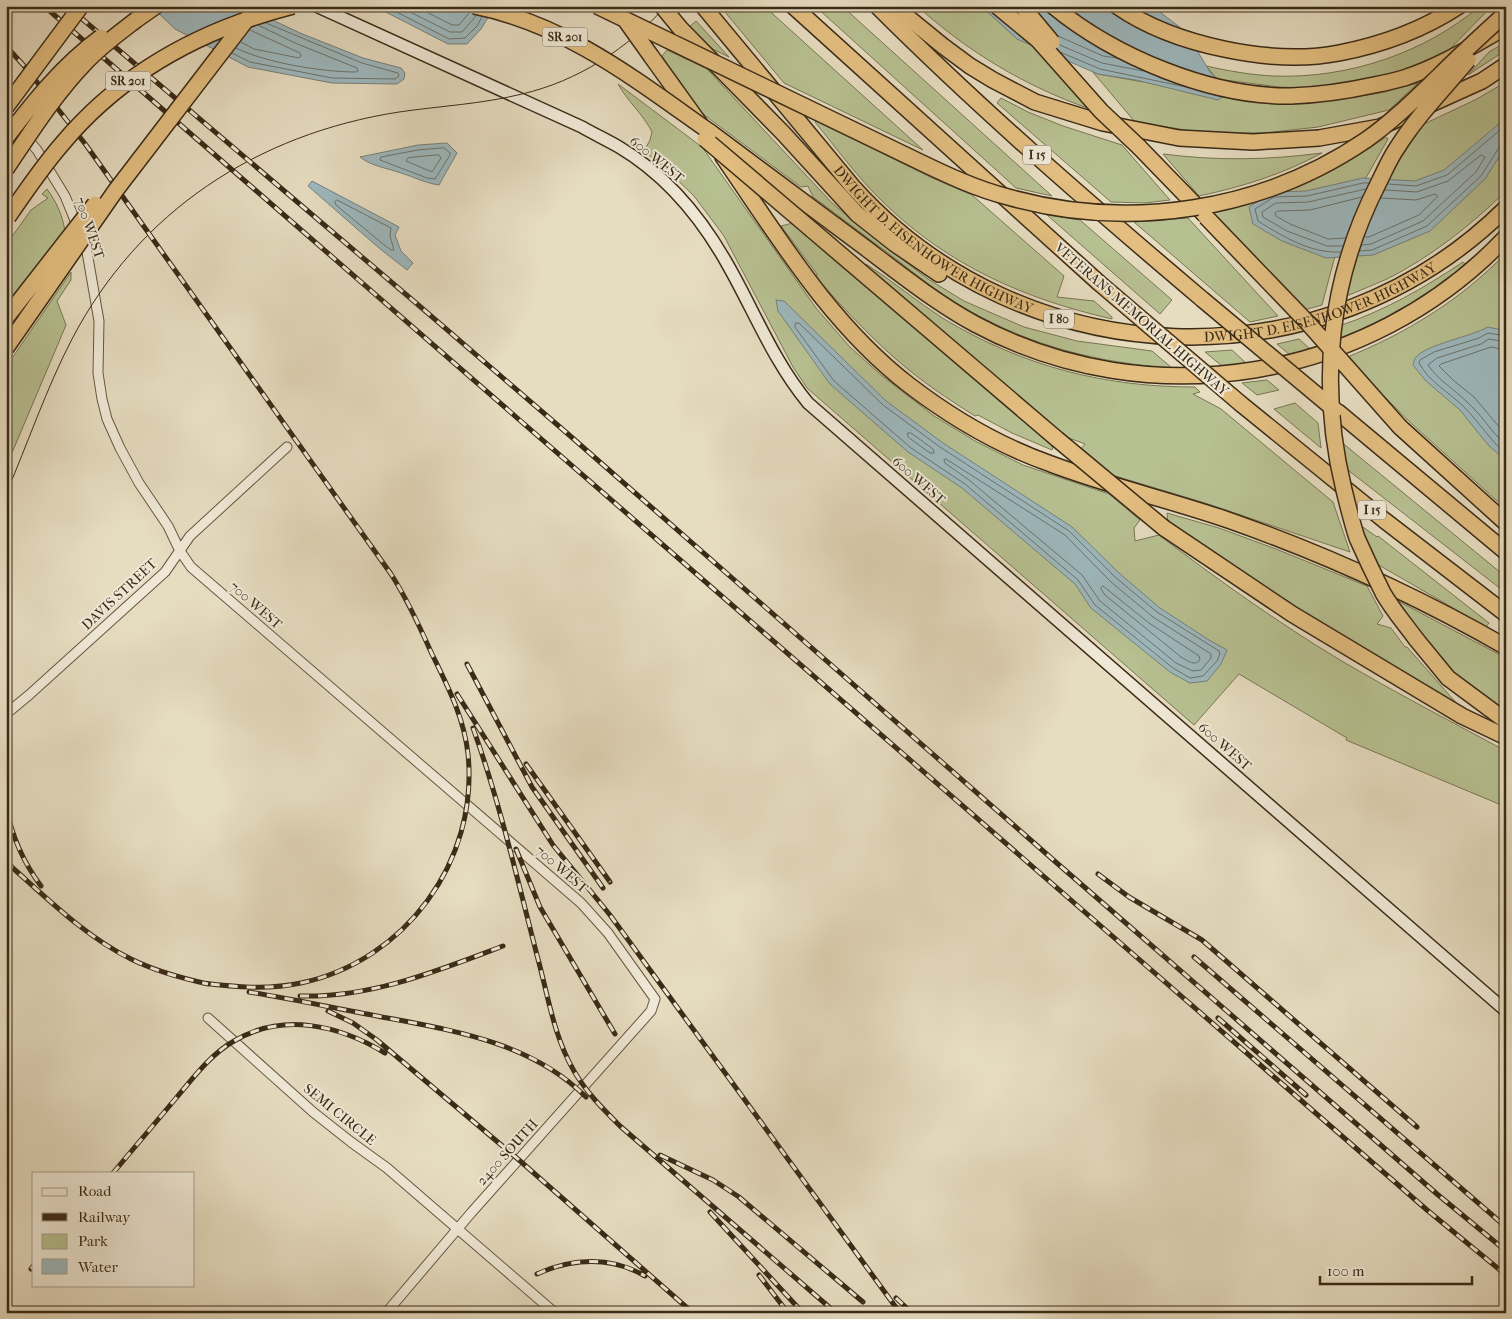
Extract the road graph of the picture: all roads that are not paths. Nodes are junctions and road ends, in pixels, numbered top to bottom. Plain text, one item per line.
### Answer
1 (81, 6) edge
2 (156, 6) edge
3 (257, 6) edge
4 (293, 6) edge
5 (316, 6) edge
6 (474, 6) edge
7 (597, 6) edge
8 (614, 6) edge
9 (662, 6) edge
10 (704, 6) edge
11 (793, 6) edge
12 (877, 6) edge
13 (894, 6) edge
14 (997, 6) edge
15 (1022, 6) edge
16 (1053, 6) edge
17 (1117, 6) edge
18 (1459, 6) edge
19 (1506, 14) edge
20 (136, 20) junction
21 (1506, 28) edge
22 (1506, 65) edge
23 (647, 88) junction
24 (190, 96) junction
25 (6, 107) edge
26 (6, 114) edge
27 (6, 138) edge
28 (1140, 147) junction
29 (6, 169) edge
30 (1506, 208) edge
31 (7, 219) edge
32 (1506, 237) edge
33 (989, 291) junction
34 (6, 318) edge
35 (6, 348) edge
36 (287, 447) dead end
37 (1506, 523) edge
38 (180, 551) junction
39 (1506, 552) edge
40 (1506, 614) edge
41 (1506, 647) edge
42 (6, 714) edge
43 (1506, 721) edge
44 (1506, 737) edge
45 (651, 1011) joint
46 (1506, 1011) edge
47 (208, 1018) dead end
48 (458, 1228) junction
49 (386, 1313) edge
50 (554, 1313) edge

1 - 25 highway, bridge
2 - 20 highway, SR 201
3 - 24 highway, bridge
4 - 31 highway, SR 201, bridge
5 - 46 street, 600 WEST
6 - 23 highway, SR 201, bridge
7 - 19 highway, bridge
8 - 41 highway, bridge
9 - 33 highway, bridge
10 - 33 highway, DWIGHT D. EISENHOWER HIGHWAY / I 80
11 - 40 highway, VETERANS MEMORIAL HIGHWAY / I 15, bridge
12 - 39 highway, I 15, bridge
13 - 22 highway
14 - 28 highway, bridge
15 - 28 highway, bridge
16 - 21 highway, bridge
17 - 18 highway
19 - 43 highway, bridge
20 - 27 highway, bridge
20 - 29 highway, SR 201, bridge
23 - 32 highway, bridge
23 - 44 highway, bridge
24 - 34 highway, bridge
24 - 35 highway, bridge
26 - 38 street, 700 WEST
28 - 37 highway, bridge
30 - 33 highway, DWIGHT D. EISENHOWER HIGHWAY / I 80
36 - 38 street, DAVIS STREET
38 - 42 street, DAVIS STREET
38 - 45 street, 700 WEST
45 - 48 street, 2400 SOUTH
47 - 48 street, SEMI CIRCLE
48 - 49 street, 2400 SOUTH
48 - 50 street, SEMI CIRCLE

